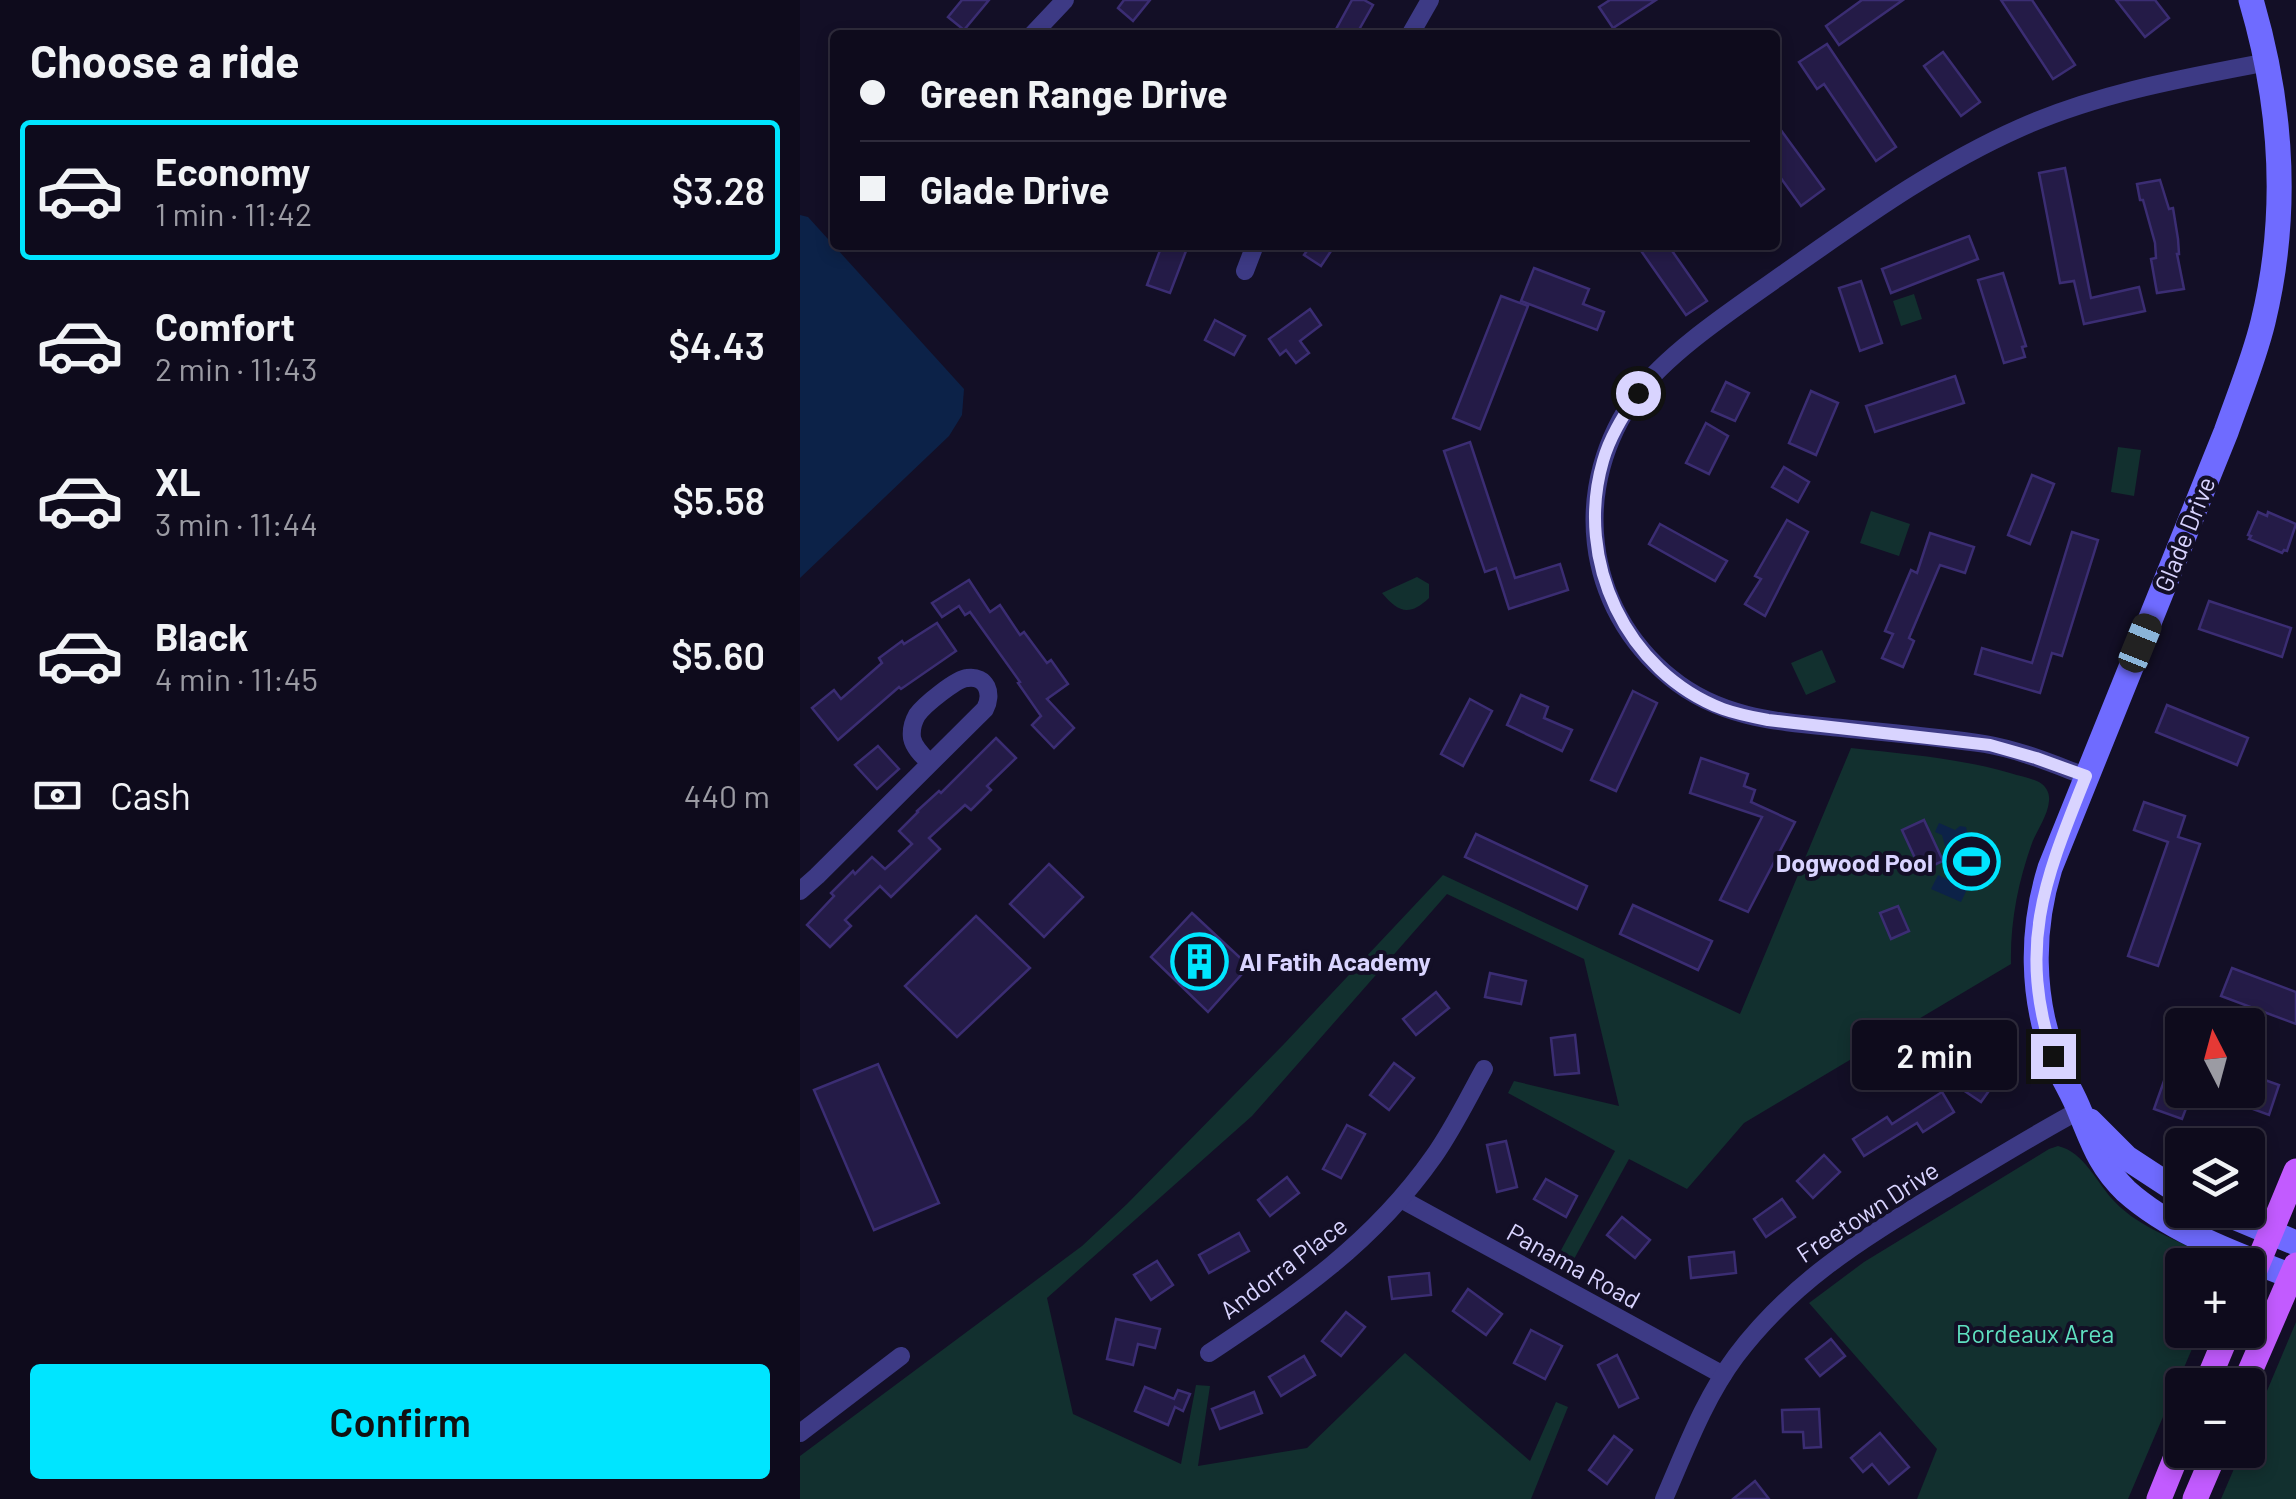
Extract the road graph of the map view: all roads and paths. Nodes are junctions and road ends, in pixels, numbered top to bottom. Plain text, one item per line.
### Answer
1 (1065, 0) edge
2 (1430, 0) edge
3 (2251, 0) edge
4 (1037, 30) edge
5 (1413, 30) edge
6 (2268, 62) junction
7 (1252, 250) edge
8 (1245, 272) dead end
9 (930, 763) junction
10 (2086, 776) junction
11 (800, 890) edge
12 (1484, 1069) dead end
13 (2080, 1110) junction
14 (2296, 1171) edge
15 (2165, 1183) edge
16 (1401, 1199) junction
17 (2260, 1228) edge
18 (2270, 1232) junction
19 (2296, 1243) edge
20 (2211, 1248) edge
21 (2263, 1248) edge
22 (2294, 1273) edge
23 (2265, 1274) edge
24 (1209, 1353) dead end
25 (901, 1356) dead end
26 (2252, 1368) edge
27 (1723, 1375) junction
28 (800, 1433) edge
29 (2172, 1468) edge
30 (2209, 1468) edge
31 (1664, 1499) edge
32 (2159, 1499) edge
33 (2196, 1499) edge

1 - 4 street
2 - 5 street
3 - 6 street, Glade Drive
6 - 10 street, Glade Drive
6 - 10 street
7 - 8 street
9 - 9 street
9 - 11 street
10 - 13 street, Glade Drive
12 - 16 street, Andorra Place
13 - 15 street, Glade Drive
13 - 20 street, Glade Drive
13 - 27 street, Freetown Drive
14 - 18 main road
16 - 24 street, Andorra Place
16 - 27 street, Panama Road
17 - 18 street
18 - 19 street
18 - 21 main road
22 - 23 street, Glade Drive
22 - 26 main road
25 - 28 street
27 - 31 street, Freetown Drive
29 - 32 main road
30 - 33 main road

